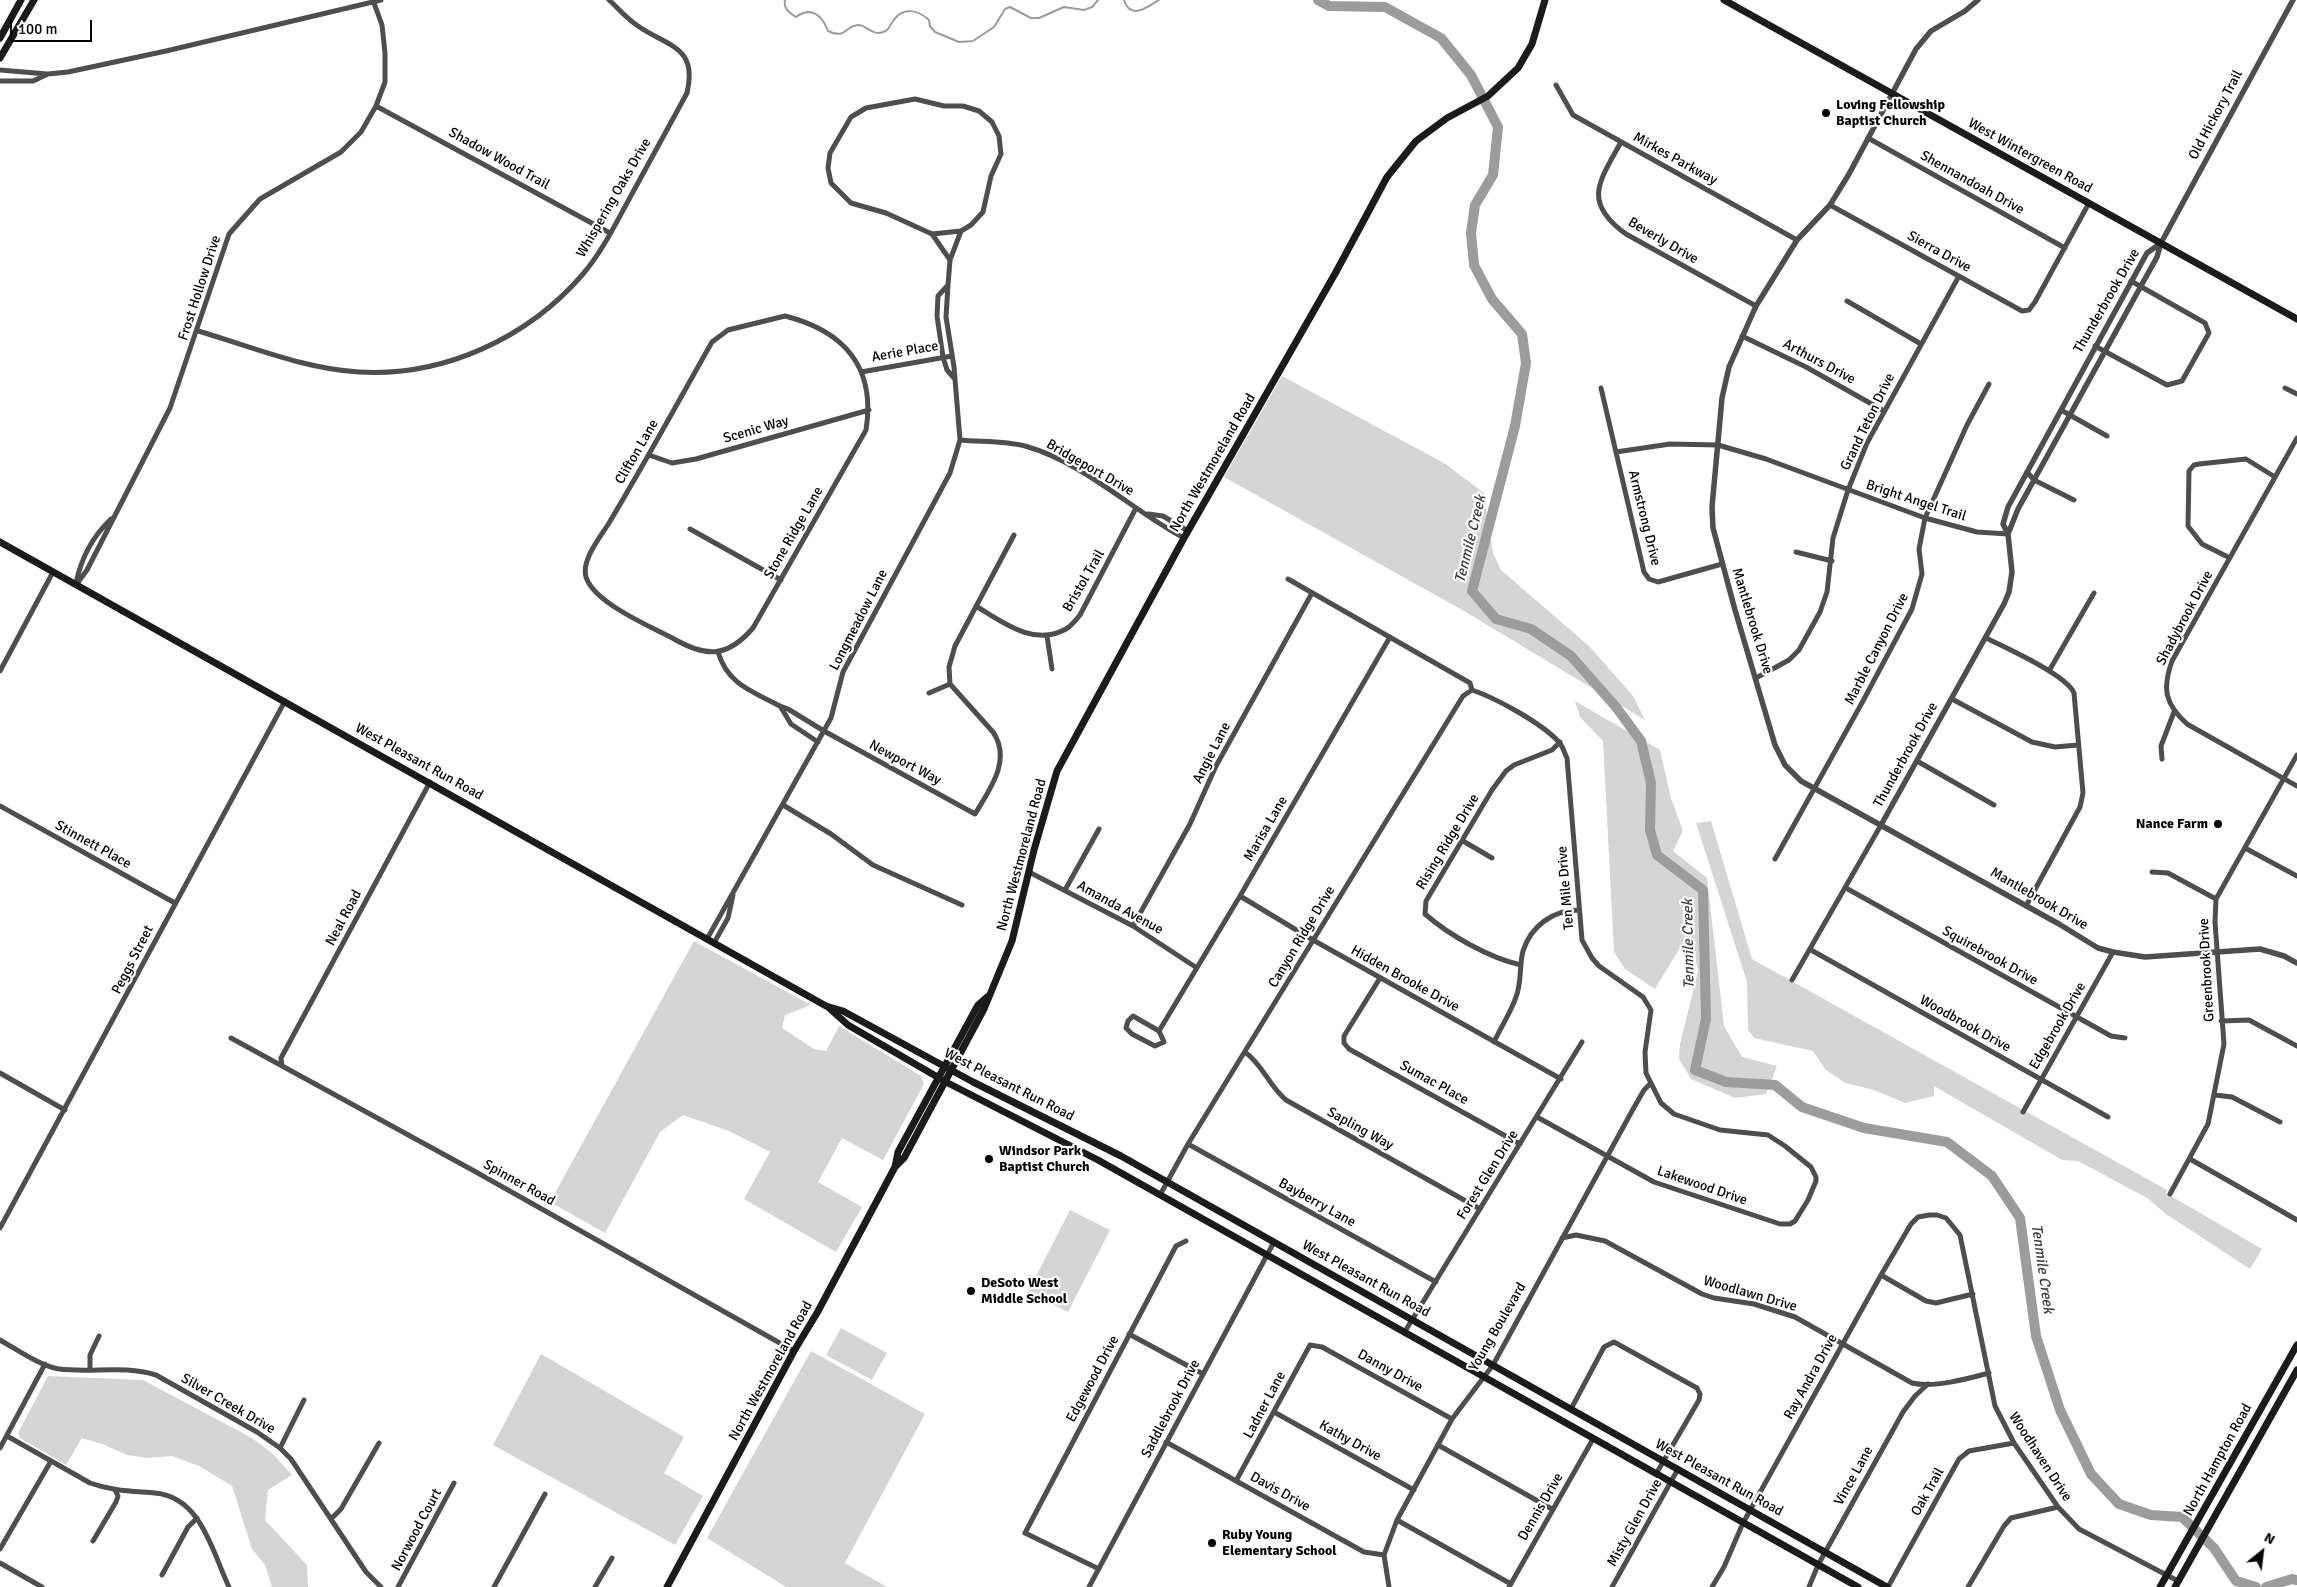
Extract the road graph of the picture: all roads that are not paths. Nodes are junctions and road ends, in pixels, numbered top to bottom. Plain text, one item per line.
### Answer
1 (21, 0) edge
2 (34, 0) edge
3 (381, 0) edge
4 (608, 0) edge
5 (1545, 0) edge
6 (1724, 0) edge
7 (1978, 0) edge
8 (2293, 0) edge
9 (374, 3) junction
10 (0, 38) edge
11 (0, 58) edge
12 (0, 70) edge
13 (48, 74) junction
14 (0, 81) edge
15 (1556, 85) dead end
16 (1892, 94) junction
17 (376, 106) junction
18 (1868, 138) junction
19 (1621, 142) junction
20 (2090, 203) junction
21 (1830, 205) junction
22 (961, 231) junction
23 (610, 233) junction
24 (932, 234) junction
25 (1796, 240) junction
26 (2161, 243) junction
27 (2065, 248) junction
28 (950, 260) junction
29 (1959, 276) junction
30 (2132, 281) junction
31 (948, 285) junction
32 (2141, 286) junction
33 (1847, 301) dead end
34 (1756, 306) junction
35 (2297, 319) edge
36 (198, 331) junction
37 (1742, 336) junction
38 (1921, 344) junction
39 (2095, 346) junction
40 (2104, 351) junction
41 (952, 356) junction
42 (943, 357) junction
43 (862, 372) junction
44 (954, 379) junction
45 (1989, 384) dead end
46 (1602, 388) dead end
47 (2285, 388) dead end
48 (2297, 394) edge
49 (870, 410) junction
50 (2061, 410) junction
51 (1884, 412) junction
52 (2070, 415) junction
53 (2108, 436) dead end
54 (2297, 438) edge
55 (960, 440) junction
56 (1718, 446) junction
57 (1616, 452) junction
58 (649, 455) junction
59 (2027, 472) junction
60 (2275, 477) junction
61 (2034, 480) junction
62 (1848, 490) junction
63 (2074, 500) dead end
64 (1136, 508) junction
65 (1147, 513) junction
66 (113, 517) junction
67 (1925, 518) junction
68 (690, 529) dead end
69 (1186, 534) junction
70 (2008, 534) junction
71 (1014, 535) dead end
72 (0, 542) edge
73 (1796, 552) dead end
74 (2230, 558) junction
75 (1832, 561) junction
76 (1722, 564) junction
77 (53, 572) junction
78 (1288, 579) dead end
79 (781, 580) junction
80 (76, 584) junction
81 (1312, 592) junction
82 (2094, 593) dead end
83 (976, 606) junction
84 (1047, 636) junction
85 (1390, 637) junction
86 (1986, 638) junction
87 (718, 652) junction
88 (1052, 669) dead end
89 (0, 670) edge
90 (2049, 671) junction
91 (1756, 678) junction
92 (950, 684) junction
93 (1470, 691) junction
94 (929, 693) dead end
95 (1952, 699) junction
96 (285, 702) junction
97 (780, 706) junction
98 (2174, 712) junction
99 (797, 714) junction
100 (791, 724) junction
101 (824, 731) junction
102 (818, 742) junction
103 (1560, 742) junction
104 (2078, 745) junction
105 (2297, 755) edge
106 (2162, 759) dead end
107 (1917, 761) junction
108 (2284, 778) junction
109 (430, 782) junction
110 (2297, 786) edge
111 (1815, 788) junction
112 (783, 805) junction
113 (1994, 805) dead end
114 (0, 806) edge
115 (1881, 825) junction
116 (1099, 829) dead end
117 (1463, 841) junction
118 (2245, 848) junction
119 (1492, 858) dead end
120 (1774, 859) dead end
121 (1029, 872) junction
122 (2152, 872) dead end
123 (2297, 876) edge
124 (1846, 888) junction
125 (734, 889) junction
126 (1065, 890) junction
127 (1240, 896) junction
128 (2216, 899) junction
129 (174, 903) junction
130 (962, 905) dead end
131 (2026, 906) junction
132 (1578, 910) junction
133 (1133, 926) junction
134 (706, 939) junction
135 (1313, 940) junction
136 (714, 943) junction
137 (1811, 950) junction
138 (2113, 952) junction
139 (2216, 954) junction
140 (2297, 963) edge
141 (1521, 965) junction
142 (1197, 968) junction
143 (1380, 978) junction
144 (1792, 980) dead end
145 (988, 996) junction
146 (826, 1006) junction
147 (2077, 1017) junction
148 (2221, 1021) junction
149 (1159, 1031) junction
150 (231, 1038) dead end
151 (2125, 1038) dead end
152 (1494, 1042) junction
153 (1582, 1042) dead end
154 (2297, 1046) edge
155 (1245, 1052) junction
156 (282, 1066) junction
157 (943, 1066) junction
158 (952, 1071) junction
159 (0, 1074) edge
160 (937, 1077) junction
161 (1561, 1078) junction
162 (2041, 1079) junction
163 (946, 1082) junction
164 (1651, 1083) junction
165 (2215, 1095) junction
166 (65, 1110) junction
167 (1034, 1112) junction
168 (2023, 1112) dead end
169 (1537, 1117) junction
170 (2108, 1117) dead end
171 (2280, 1122) dead end
172 (1028, 1125) junction
173 (1188, 1144) junction
174 (1520, 1144) junction
175 (1796, 1156) joint
176 (1608, 1157) junction
177 (2190, 1159) junction
178 (895, 1167) junction
179 (1168, 1182) junction
180 (2170, 1194) dead end
181 (1160, 1195) junction
182 (1480, 1209) junction
183 (2297, 1220) edge
184 (1953, 1226) joint
185 (0, 1228) edge
186 (1562, 1238) junction
187 (1186, 1241) dead end
188 (1274, 1242) junction
189 (1266, 1255) junction
190 (1881, 1275) junction
191 (1436, 1282) junction
192 (1973, 1294) junction
193 (1413, 1320) junction
194 (1404, 1333) junction
195 (1129, 1334) junction
196 (98, 1336) dead end
197 (0, 1340) edge
198 (1316, 1344) joint
199 (1842, 1344) junction
200 (2297, 1345) edge
201 (794, 1351) junction
202 (2294, 1357) edge
203 (45, 1364) junction
204 (1492, 1365) junction
205 (90, 1369) junction
206 (2297, 1370) edge
207 (1988, 1373) junction
208 (1203, 1374) junction
209 (1483, 1378) junction
210 (1929, 1383) junction
211 (304, 1400) dead end
212 (1571, 1409) junction
213 (1274, 1412) junction
214 (1452, 1419) junction
215 (7, 1436) junction
216 (1593, 1440) junction
217 (1166, 1442) junction
218 (379, 1443) dead end
219 (2014, 1443) junction
220 (1438, 1445) junction
221 (0, 1448) edge
222 (280, 1448) junction
223 (51, 1461) junction
224 (1664, 1461) junction
225 (1678, 1469) junction
226 (1656, 1474) junction
227 (1236, 1481) junction
228 (1670, 1482) junction
229 (454, 1484) dead end
230 (115, 1490) junction
231 (1414, 1490) junction
232 (545, 1494) dead end
233 (2058, 1507) junction
234 (1552, 1509) junction
235 (1750, 1510) junction
236 (197, 1518) junction
237 (331, 1519) junction
238 (1397, 1520) junction
239 (1743, 1523) junction
240 (93, 1541) dead end
241 (0, 1549) edge
242 (1825, 1552) junction
243 (1384, 1556) junction
244 (612, 1558) dead end
245 (0, 1563) edge
246 (1818, 1565) junction
247 (1099, 1569) junction
248 (162, 1575) dead end
249 (2167, 1575) junction
250 (2177, 1584) edge
251 (1510, 1586) edge
252 (42, 1587) edge
253 (229, 1587) edge
254 (381, 1587) edge
255 (398, 1587) edge
256 (494, 1587) edge
257 (595, 1587) edge
258 (667, 1587) edge
259 (1089, 1587) edge
260 (1389, 1587) edge
261 (1612, 1587) edge
262 (1712, 1587) edge
263 (1809, 1587) edge
264 (1858, 1587) edge
265 (1888, 1587) edge
266 (1968, 1587) edge
267 (2160, 1587) edge

1 - 10 main road
2 - 11 main road
3 - 9 street
4 - 23 street, Whispering Oaks Drive
5 - 69 main road, North Westmoreland Road
6 - 16 main road, West Wintergreen Road
7 - 16 street, Mantlebrook Drive
8 - 26 street, Old Hickory Trail
9 - 13 street
9 - 17 street, Frost Hollow Drive
12 - 13 street
13 - 14 street
15 - 19 street, Mirkes Parkway
16 - 18 street, Mantlebrook Drive
16 - 20 main road, West Wintergreen Road
17 - 23 street, Shadow Wood Trail
17 - 36 street, Frost Hollow Drive
18 - 21 street, Mantlebrook Drive
18 - 27 street, Shennandoah Drive
19 - 25 street, Mirkes Parkway
19 - 34 street, Beverly Drive
20 - 26 main road, West Wintergreen Road
20 - 27 street
21 - 25 street, Mantlebrook Drive
21 - 29 street, Sierra Drive
22 - 24 street
22 - 24 street
22 - 28 street, Longmeadow Lane
23 - 36 street, Whispering Oaks Drive
24 - 28 street
25 - 34 street, Mantlebrook Drive
26 - 30 street, Thunderbrook Drive
26 - 32 street, Thunderbrook Drive
26 - 35 main road, West Wintergreen Road
27 - 29 street, Sierra Drive
28 - 31 street, Longmeadow Lane
29 - 38 street, Grand Teton Drive
30 - 32 street
30 - 39 street, Thunderbrook Drive
31 - 41 street, Longmeadow Lane
31 - 42 street, Longmeadow Lane
32 - 40 street, Thunderbrook Drive
32 - 40 street
33 - 38 street
34 - 37 street, Mantlebrook Drive
36 - 66 street, Frost Hollow Drive
37 - 51 street, Arthurs Drive
37 - 56 street, Mantlebrook Drive
38 - 51 street, Grand Teton Drive
39 - 40 street
39 - 50 street, Thunderbrook Drive
40 - 52 street, Thunderbrook Drive
41 - 42 street, Aerie Place
41 - 44 street, Longmeadow Lane
42 - 43 street, Aerie Place
42 - 44 street, Longmeadow Lane
43 - 49 street
43 - 58 street, Clifton Lane
44 - 55 street, Longmeadow Lane
45 - 67 street, Marble Canyon Drive
46 - 57 street, Armstrong Drive
47 - 48 street
49 - 58 street, Scenic Way
49 - 79 street, Stone Ridge Lane
50 - 52 street
50 - 59 street, Thunderbrook Drive
51 - 62 street, Grand Teton Drive
52 - 53 street
52 - 61 street, Thunderbrook Drive
54 - 60 street, Shadybrook Drive
55 - 64 street, Bridgeport Drive
55 - 101 street, Longmeadow Lane
56 - 57 street, Bright Angel Trail
56 - 62 street, Bright Angel Trail
56 - 76 street, Mantlebrook Drive
57 - 76 street, Armstrong Drive
58 - 87 street, Clifton Lane
59 - 61 street
59 - 70 street, Thunderbrook Drive
60 - 74 street, Shadybrook Drive
60 - 74 street
61 - 63 street
61 - 70 street, Thunderbrook Drive
62 - 67 street, Bright Angel Trail
62 - 75 street, Grand Teton Drive
64 - 65 street, Bridgeport Drive
64 - 84 street, Bristol Trail
65 - 69 street, Bridgeport Drive
65 - 69 street, Bridgeport Drive
66 - 80 street, Frost Hollow Drive
66 - 80 street, Frost Hollow Drive
67 - 70 street, Bright Angel Trail
67 - 111 street, Marble Canyon Drive
68 - 79 street
69 - 121 main road, North Westmoreland Road
70 - 86 street, Thunderbrook Drive
71 - 83 street
72 - 77 main road, West Pleasant Run Road
73 - 75 street
74 - 98 street, Shadybrook Drive
75 - 91 street, Grand Teton Drive
76 - 91 street, Mantlebrook Drive
77 - 80 main road, West Pleasant Run Road
77 - 89 street
78 - 81 street
79 - 87 street, Stone Ridge Lane
80 - 96 main road, West Pleasant Run Road
81 - 85 street
81 - 133 street, Angie Lane
82 - 90 street
83 - 84 street
83 - 92 street
84 - 88 street
85 - 93 street
85 - 127 street, Marisa Lane
86 - 90 street
86 - 95 street, Thunderbrook Drive
87 - 97 street, Newport Way
90 - 104 street
91 - 111 street, Mantlebrook Drive
92 - 94 street
92 - 101 street, Newport Way
93 - 103 street
93 - 135 street, Canyon Ridge Drive
95 - 104 street
95 - 107 street, Thunderbrook Drive
96 - 109 main road, West Pleasant Run Road
96 - 129 street, Peggs Street
97 - 99 street, Newport Way
97 - 100 street
98 - 106 street
98 - 108 street
99 - 100 street
99 - 101 street, Newport Way
100 - 102 street
101 - 102 street, Longmeadow Lane
102 - 112 street, Longmeadow Lane
103 - 117 street, Rising Ridge Drive
103 - 132 street, Ten Mile Drive
104 - 131 street
105 - 108 street, Greenbrook Drive
107 - 113 street
107 - 115 street, Thunderbrook Drive
108 - 110 street
108 - 118 street, Greenbrook Drive
109 - 134 main road, West Pleasant Run Road
109 - 156 street, Neal Road
111 - 115 street, Mantlebrook Drive
111 - 120 street, Marble Canyon Drive
112 - 125 street, Longmeadow Lane
112 - 130 street
114 - 129 street, Stinnett Place
115 - 124 street, Thunderbrook Drive
115 - 131 street, Mantlebrook Drive
116 - 126 street
117 - 119 street
117 - 141 street, Rising Ridge Drive
118 - 123 street
118 - 128 street, Greenbrook Drive
121 - 126 street, Amanda Avenue
121 - 145 main road, North Westmoreland Road
122 - 128 street
124 - 137 street, Thunderbrook Drive
124 - 147 street, Squirebrook Drive
125 - 134 street, Longmeadow Lane
125 - 136 street, Longmeadow Lane
126 - 133 street, Amanda Avenue
127 - 135 street, Hidden Brooke Drive
127 - 142 street, Marisa Lane
128 - 139 street, Greenbrook Drive
129 - 166 street, Peggs Street
131 - 138 street, Mantlebrook Drive
132 - 141 street
132 - 164 street, Ten Mile Drive
133 - 142 street, Amanda Avenue
134 - 136 main road, West Pleasant Run Road
135 - 143 street, Hidden Brooke Drive
135 - 155 street, Canyon Ridge Drive
136 - 146 main road, West Pleasant Run Road
137 - 144 street, Thunderbrook Drive
137 - 162 street, Woodbrook Drive
138 - 139 street, Mantlebrook Drive
138 - 147 street, Edgebrook Drive
139 - 140 street, Mantlebrook Drive
139 - 148 street, Greenbrook Drive
141 - 152 street
142 - 149 street, Marisa Lane
143 - 152 street, Hidden Brooke Drive
143 - 174 street, Sumac Place
145 - 157 main road, North Westmoreland Road
145 - 158 main road, North Westmoreland Road
146 - 157 main road, West Pleasant Run Road
146 - 160 main road, West Pleasant Run Road
147 - 151 street, Squirebrook Drive
147 - 162 street, Edgebrook Drive
148 - 154 street
148 - 165 street, Greenbrook Drive
149 - 149 street, Marisa Lane
150 - 156 street, Spinner Road
152 - 161 street, Hidden Brooke Drive
153 - 161 street, Forest Glen Drive
155 - 173 street, Canyon Ridge Drive
155 - 182 street, Sapling Way
156 - 201 street, Spinner Road
157 - 158 main road, West Pleasant Run Road
157 - 160 main road, North Westmoreland Road
158 - 163 main road, North Westmoreland Road
158 - 167 main road, West Pleasant Run Road
159 - 166 street
160 - 163 main road, West Pleasant Run Road
160 - 178 main road, North Westmoreland Road
161 - 169 street, Forest Glen Drive
162 - 168 street, Edgebrook Drive
162 - 170 street, Woodbrook Drive
163 - 172 main road, West Pleasant Run Road
163 - 178 main road, North Westmoreland Road
164 - 175 street, Ten Mile Drive
164 - 176 street, Young Boulevard
165 - 171 street
165 - 177 street, Greenbrook Drive
166 - 185 street, Peggs Street
167 - 172 main road
167 - 179 main road, West Pleasant Run Road
169 - 174 street, Forest Glen Drive
169 - 176 street, Lakewood Drive
172 - 181 main road, West Pleasant Run Road
173 - 179 street, Canyon Ridge Drive
173 - 191 street, Bayberry Lane
174 - 182 street, Forest Glen Drive
175 - 176 street, Lakewood Drive
176 - 186 street, Young Boulevard
177 - 180 street, Greenbrook Drive
177 - 183 street
178 - 201 main road, North Westmoreland Road
179 - 181 street, Canyon Ridge Drive
179 - 188 main road, West Pleasant Run Road
181 - 189 main road, West Pleasant Run Road
182 - 191 street, Forest Glen Drive
184 - 190 street, Ray Andra Drive
184 - 192 street, Woodhaven Drive
186 - 199 street, Woodlawn Drive
186 - 204 street, Young Boulevard
187 - 195 street, Edgewood Drive
188 - 189 street, Saddlebrook Drive
188 - 193 main road, West Pleasant Run Road
189 - 194 main road, West Pleasant Run Road
189 - 208 street, Saddlebrook Drive
190 - 192 street
190 - 199 street, Ray Andra Drive
191 - 193 street, Forest Glen Drive
192 - 207 street, Woodhaven Drive
193 - 194 street, Forest Glen Drive
193 - 204 main road, West Pleasant Run Road
194 - 209 main road, West Pleasant Run Road
195 - 208 street
195 - 247 street, Edgewood Drive
196 - 205 street
197 - 203 street, Silver Creek Drive
198 - 213 street, Ladner Lane
198 - 214 street, Danny Drive
199 - 210 street, Woodlawn Drive
199 - 235 street, Ray Andra Drive
200 - 202 main road, North Hampton Road
201 - 258 main road, North Westmoreland Road
202 - 249 main road, North Hampton Road
203 - 205 street, Silver Creek Drive
203 - 215 street
204 - 209 street, Young Boulevard
204 - 212 main road, West Pleasant Run Road
205 - 222 street, Silver Creek Drive
206 - 250 main road, North Hampton Road
207 - 210 street, Woodlawn Drive
207 - 219 street, Woodhaven Drive
208 - 217 street, Saddlebrook Drive
209 - 214 street, Young Boulevard
209 - 216 main road, West Pleasant Run Road
210 - 242 street, Vince Lane
211 - 222 street
212 - 224 main road, West Pleasant Run Road
212 - 224 street
213 - 227 street, Ladner Lane
213 - 231 street, Kathy Drive
214 - 220 street, Young Boulevard
215 - 221 street
215 - 223 street
216 - 226 main road, West Pleasant Run Road
216 - 234 street, Dennis Drive
217 - 227 street, Davis Drive
217 - 247 street, Saddlebrook Drive
218 - 237 street
219 - 233 street, Woodhaven Drive
219 - 265 street, Oak Trail
220 - 231 street, Young Boulevard
220 - 234 street
222 - 237 street, Silver Creek Drive
223 - 230 street
223 - 241 street
224 - 225 main road, West Pleasant Run Road
224 - 226 street
225 - 228 street, Misty Glen Drive
225 - 235 main road, West Pleasant Run Road
226 - 228 main road, West Pleasant Run Road
227 - 243 street, Davis Drive
228 - 239 main road, West Pleasant Run Road
228 - 261 street, Misty Glen Drive
229 - 255 street, Norwood Court
230 - 236 street
230 - 240 street
231 - 238 street, Young Boulevard
232 - 256 street
233 - 249 street, Woodhaven Drive
233 - 266 street
234 - 251 street, Dennis Drive
235 - 239 street, Ray Andra Drive
235 - 242 main road, West Pleasant Run Road
236 - 248 street
236 - 253 street
237 - 254 street, Silver Creek Drive
238 - 243 street, Young Boulevard
238 - 251 street
239 - 246 main road, West Pleasant Run Road
239 - 262 street, Ray Andra Drive
242 - 246 street, Vince Lane
242 - 265 main road, West Pleasant Run Road
243 - 260 street, Young Boulevard
244 - 257 street
245 - 252 street
246 - 263 street, Vince Lane
246 - 264 main road, West Pleasant Run Road
247 - 259 street, Saddlebrook Drive
249 - 250 street, Woodhaven Drive
249 - 267 main road, North Hampton Road

